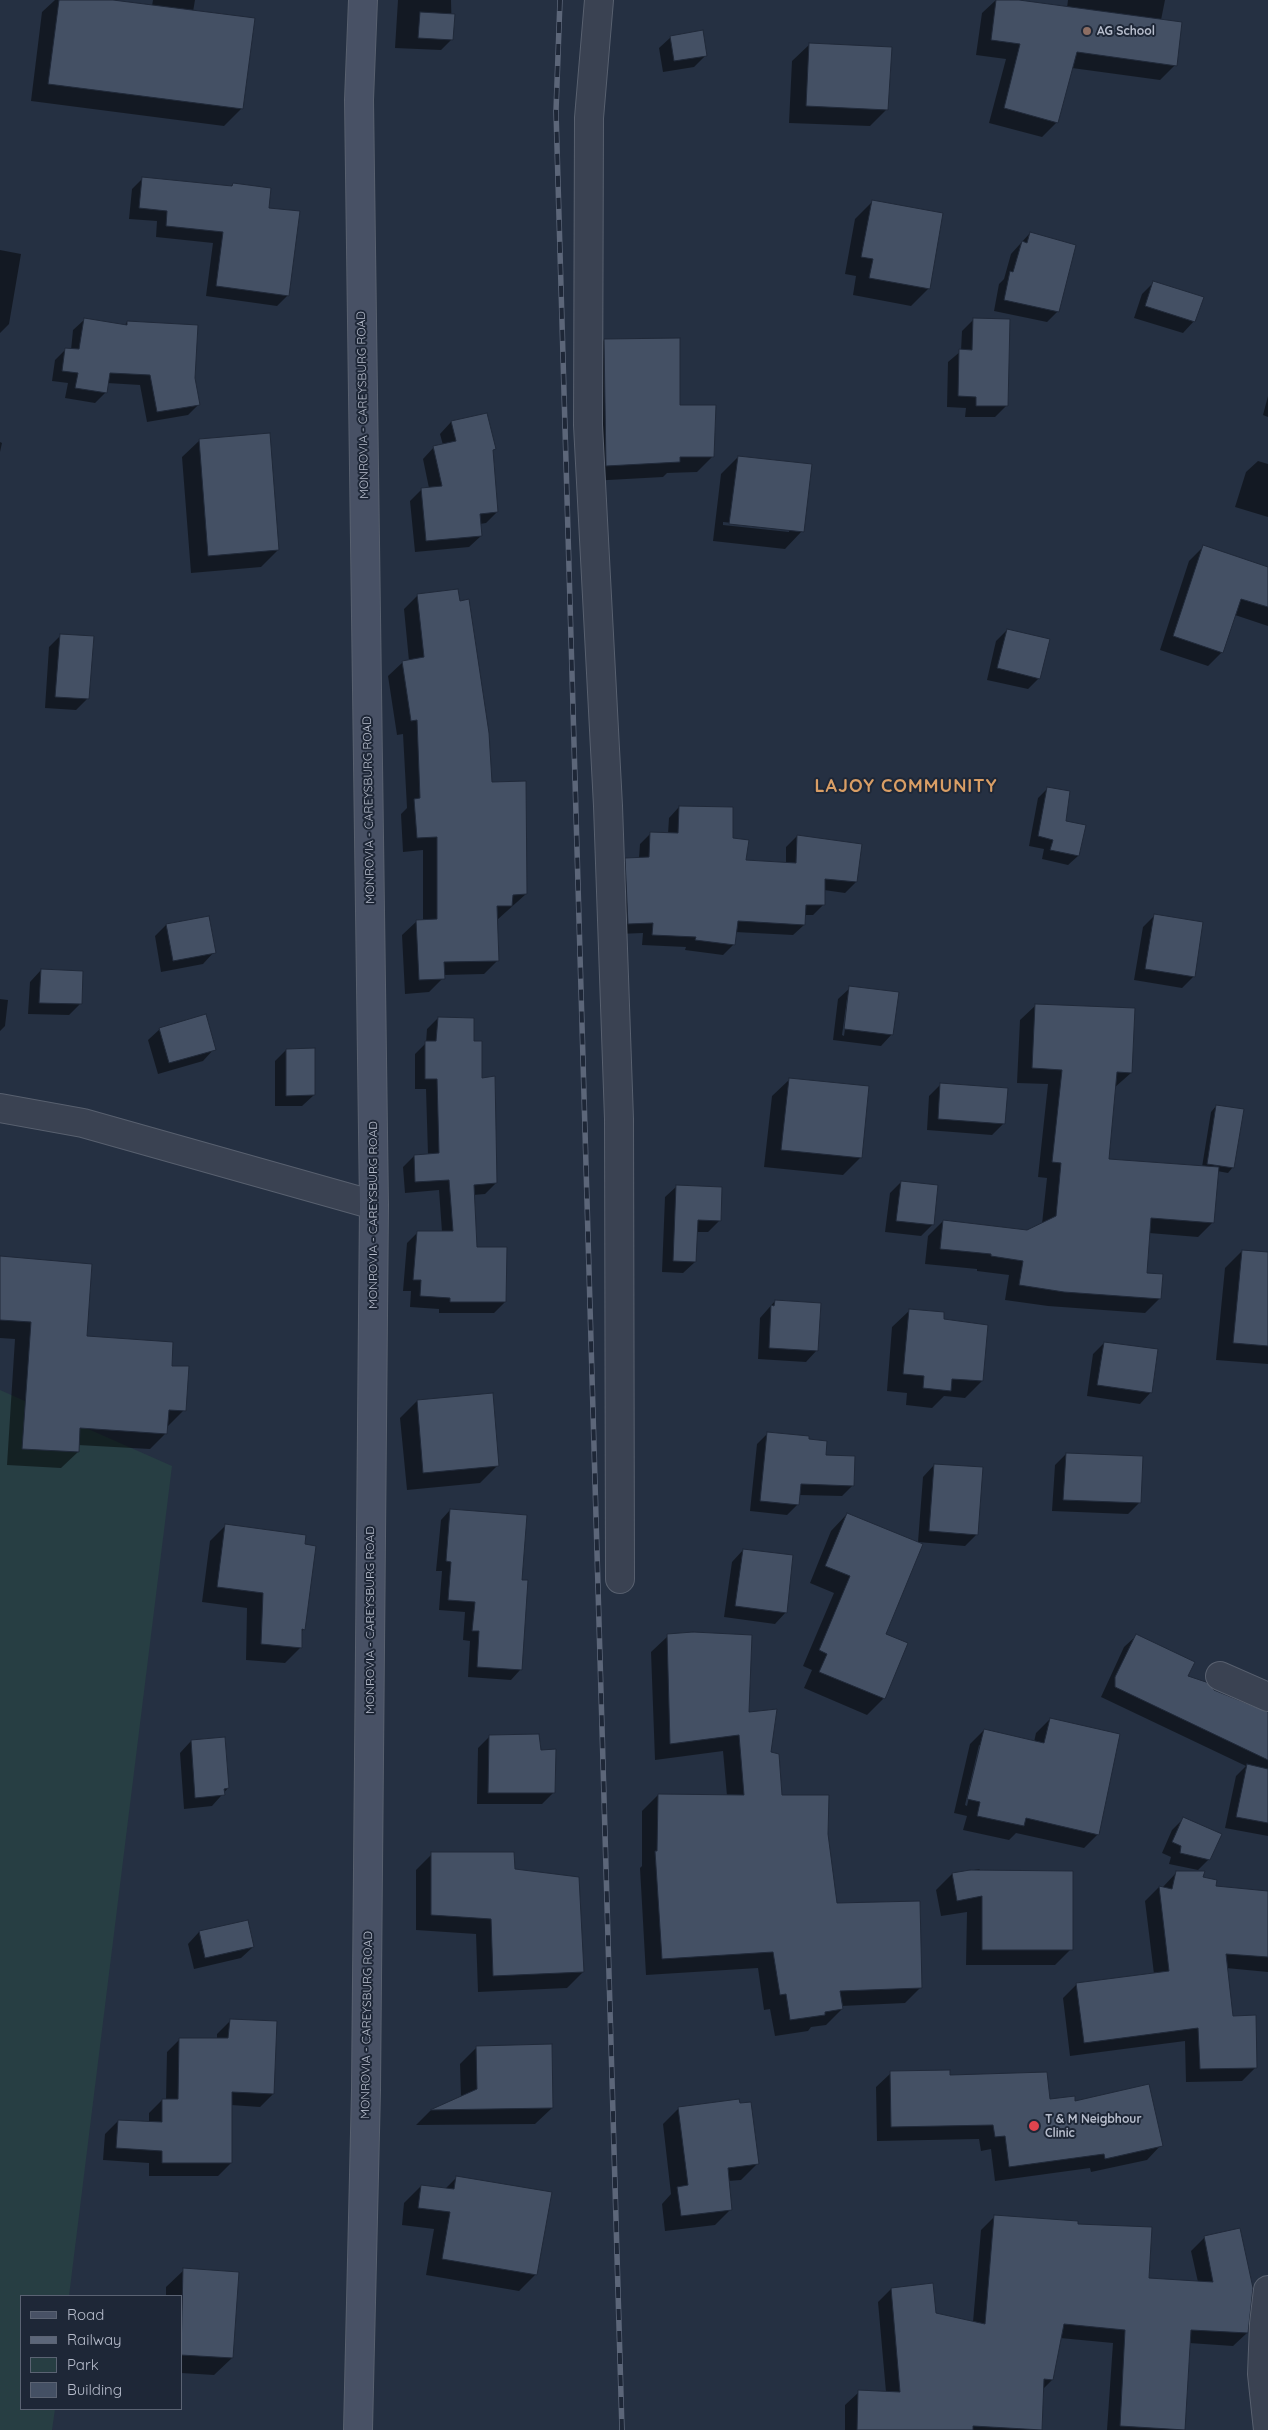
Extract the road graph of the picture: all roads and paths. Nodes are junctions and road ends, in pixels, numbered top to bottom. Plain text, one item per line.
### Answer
1 (363, 0) edge
2 (599, 0) edge
3 (0, 1108) edge
4 (374, 1205) junction
5 (620, 1579) dead end
6 (1220, 1676) dead end
7 (1268, 1697) edge
8 (1268, 2290) edge
9 (358, 2430) edge
10 (1268, 2430) edge

1 - 4 main road, MONROVIA - CAREYSBURG ROAD
2 - 5 street
3 - 4 street
4 - 9 main road, MONROVIA - CAREYSBURG ROAD
6 - 7 street
8 - 10 street

